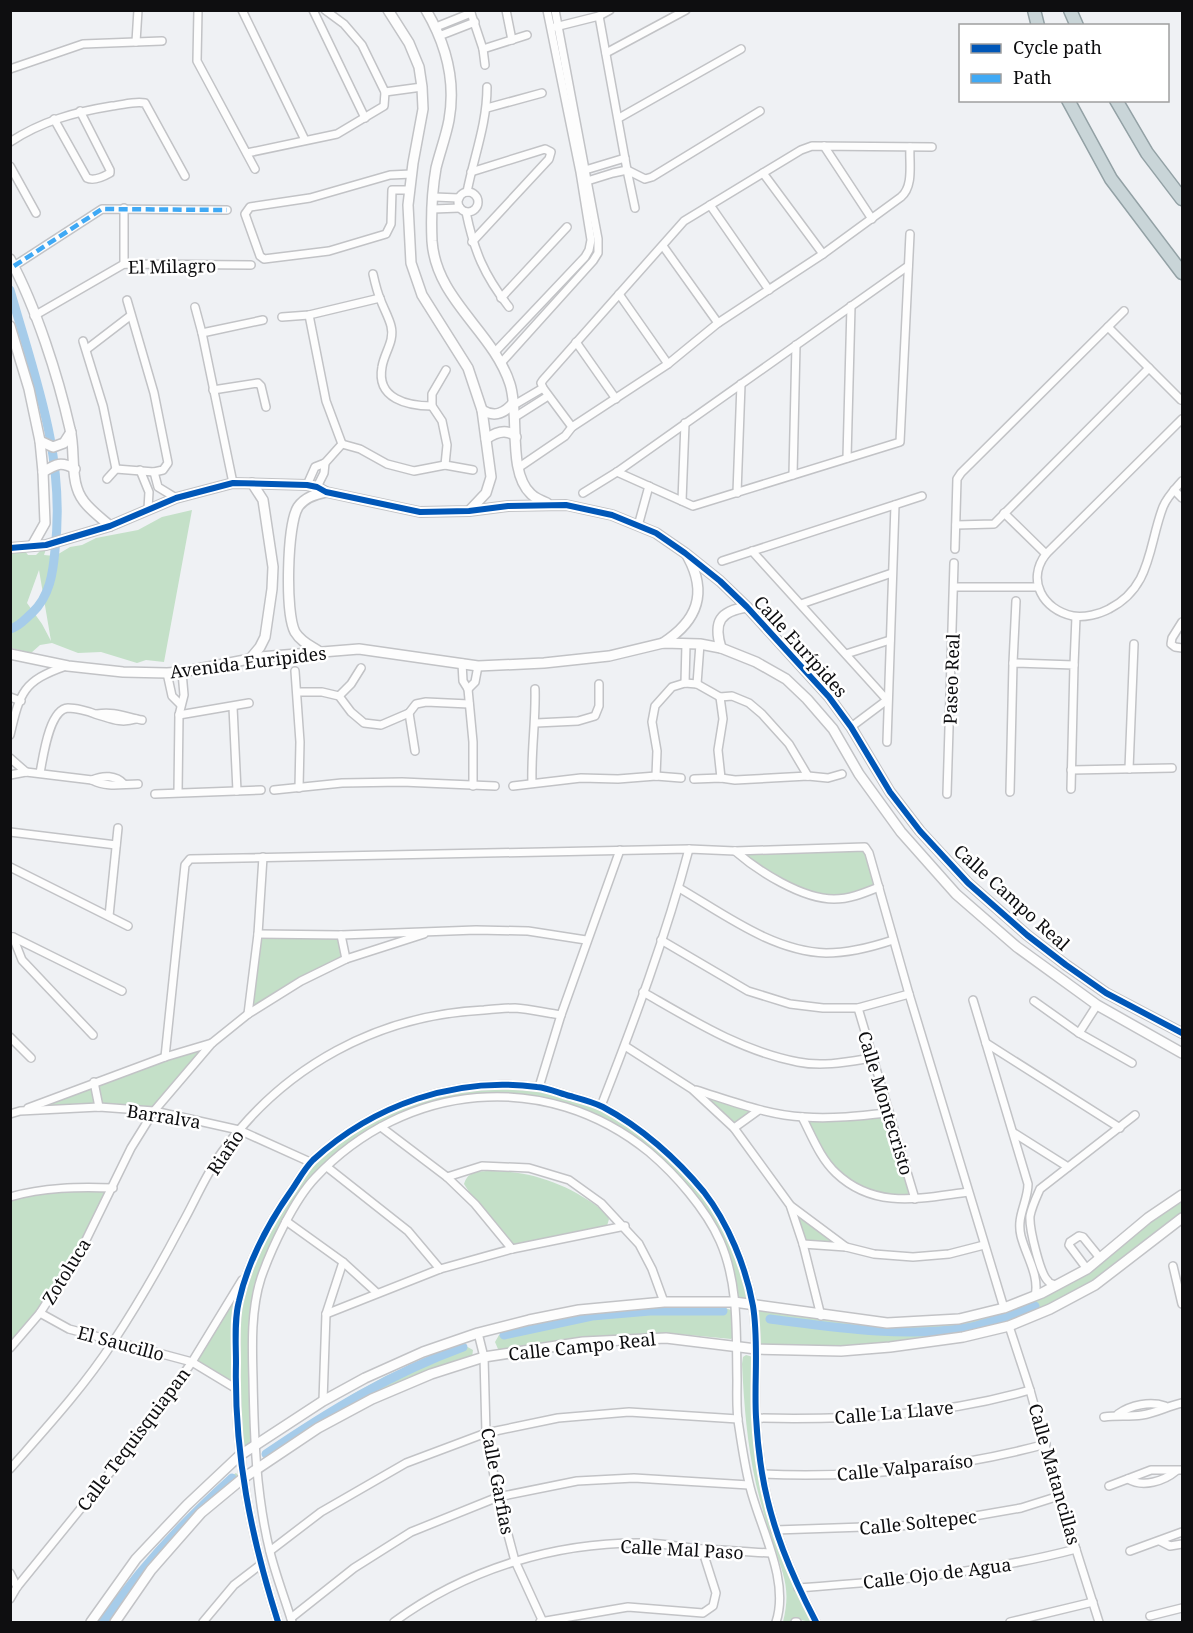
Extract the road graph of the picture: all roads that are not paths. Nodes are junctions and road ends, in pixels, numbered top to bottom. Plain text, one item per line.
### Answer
1 (138, 10) edge
2 (198, 10) edge
3 (242, 10) edge
4 (313, 10) edge
5 (325, 10) edge
6 (388, 10) edge
7 (426, 10) edge
8 (506, 10) edge
9 (547, 10) edge
10 (555, 10) edge
11 (610, 10) edge
12 (686, 10) edge
13 (1070, 10) edge
14 (470, 12) edge
15 (599, 16) junction
16 (475, 22) junction
17 (1076, 24) edge
18 (559, 26) junction
19 (436, 27) junction
20 (550, 28) junction
21 (527, 35) dead end
22 (439, 36) junction
23 (512, 40) junction
24 (162, 41) dead end
25 (136, 42) junction
26 (483, 49) junction
27 (741, 49) dead end
28 (606, 53) junction
29 (485, 65) dead end
30 (10, 69) edge
31 (422, 87) junction
32 (487, 87) dead end
33 (385, 92) junction
34 (542, 93) dead end
35 (1069, 102) edge
36 (1117, 102) edge
37 (487, 108) junction
38 (80, 111) junction
39 (760, 111) dead end
40 (365, 118) junction
41 (619, 118) junction
42 (54, 119) junction
43 (305, 140) junction
44 (10, 142) edge
45 (824, 146) junction
46 (910, 147) junction
47 (932, 147) dead end
48 (247, 153) junction
49 (625, 158) junction
50 (10, 166) edge
51 (255, 169) dead end
52 (583, 170) junction
53 (627, 170) junction
54 (471, 172) junction
55 (763, 173) junction
56 (412, 174) junction
57 (390, 175) junction
58 (185, 176) dead end
59 (585, 182) junction
60 (392, 190) junction
61 (409, 190) junction
62 (467, 192) junction
63 (434, 197) junction
64 (459, 198) junction
65 (1182, 199) edge
66 (710, 205) junction
67 (635, 207) dead end
68 (124, 208) junction
69 (433, 209) junction
70 (227, 210) dead end
71 (463, 210) junction
72 (36, 213) dead end
73 (872, 219) junction
74 (567, 227) dead end
75 (909, 234) dead end
76 (472, 242) junction
77 (663, 246) junction
78 (823, 254) junction
79 (12, 263) edge
80 (124, 264) junction
81 (251, 265) dead end
82 (908, 266) junction
83 (1182, 273) edge
84 (373, 274) dead end
85 (769, 290) junction
86 (619, 294) junction
87 (501, 297) junction
88 (380, 298) junction
89 (127, 300) dead end
90 (851, 306) junction
91 (195, 307) dead end
92 (509, 307) dead end
93 (1124, 311) dead end
94 (309, 315) junction
95 (34, 316) junction
96 (130, 316) junction
97 (282, 318) dead end
98 (263, 320) dead end
99 (718, 323) junction
100 (10, 326) edge
101 (1108, 327) junction
102 (202, 333) junction
103 (83, 341) dead end
104 (576, 342) junction
105 (796, 345) junction
106 (87, 349) junction
107 (495, 352) junction
108 (501, 363) junction
109 (668, 364) junction
110 (1149, 368) junction
111 (446, 370) dead end
112 (741, 384) junction
113 (543, 388) junction
114 (213, 390) junction
115 (548, 396) junction
116 (615, 399) junction
117 (1181, 400) dead end
118 (514, 404) junction
119 (432, 406) junction
120 (266, 407) dead end
121 (482, 410) junction
122 (515, 417) junction
123 (1182, 419) edge
124 (685, 423) junction
125 (572, 427) junction
126 (71, 432) junction
127 (516, 437) junction
128 (486, 440) junction
129 (40, 441) junction
130 (342, 444) junction
131 (847, 458) junction
132 (325, 463) junction
133 (445, 465) junction
134 (518, 468) junction
135 (75, 469) junction
136 (116, 469) junction
137 (140, 470) junction
138 (472, 470) dead end
139 (43, 472) junction
140 (154, 472) junction
141 (617, 472) junction
142 (793, 475) junction
143 (107, 479) dead end
144 (1182, 481) edge
145 (233, 483) junction
146 (252, 483) junction
147 (307, 485) junction
148 (649, 486) junction
149 (322, 489) junction
150 (1174, 490) junction
151 (736, 493) junction
152 (583, 494) dead end
153 (922, 496) dead end
154 (176, 498) junction
155 (1182, 498) edge
156 (682, 501) junction
157 (549, 504) junction
158 (895, 505) junction
159 (148, 509) junction
160 (469, 511) junction
161 (1004, 513) junction
162 (956, 525) junction
163 (110, 526) junction
164 (638, 526) junction
165 (32, 546) junction
166 (10, 548) edge
167 (955, 549) dead end
168 (752, 551) junction
169 (685, 552) junction
170 (1046, 554) junction
171 (722, 561) dead end
172 (954, 563) dead end
173 (892, 573) junction
174 (954, 587) junction
175 (1038, 587) junction
176 (1016, 601) dead end
177 (801, 604) junction
178 (747, 607) junction
179 (1076, 617) junction
180 (1182, 622) edge
181 (890, 640) junction
182 (663, 643) junction
183 (687, 644) junction
184 (700, 644) junction
185 (1134, 644) dead end
186 (721, 648) junction
187 (1182, 648) edge
188 (321, 653) junction
189 (10, 654) edge
190 (846, 654) junction
191 (250, 658) junction
192 (462, 663) junction
193 (1013, 663) junction
194 (1074, 665) junction
195 (68, 666) junction
196 (478, 666) junction
197 (361, 668) dead end
198 (296, 671) dead end
199 (182, 672) junction
200 (167, 673) junction
201 (685, 683) junction
202 (599, 684) dead end
203 (697, 684) junction
204 (468, 689) junction
205 (535, 689) dead end
206 (298, 692) junction
207 (339, 696) junction
208 (720, 697) junction
209 (10, 698) edge
210 (21, 700) junction
211 (887, 700) junction
212 (180, 704) junction
213 (249, 704) dead end
214 (469, 704) junction
215 (233, 707) junction
216 (409, 713) junction
217 (179, 715) junction
218 (139, 720) dead end
219 (536, 723) junction
220 (851, 727) junction
221 (10, 735) edge
222 (887, 742) dead end
223 (415, 751) dead end
224 (10, 758) edge
225 (873, 764) junction
226 (1172, 768) dead end
227 (1130, 769) junction
228 (1071, 770) junction
229 (26, 772) junction
230 (40, 773) junction
231 (842, 774) dead end
232 (859, 774) junction
233 (10, 775) edge
234 (656, 776) junction
235 (808, 776) junction
236 (681, 778) dead end
237 (721, 778) junction
238 (694, 779) dead end
239 (532, 783) junction
240 (138, 784) dead end
241 (473, 786) junction
242 (495, 786) dead end
243 (513, 786) dead end
244 (299, 788) junction
245 (1071, 789) dead end
246 (261, 790) dead end
247 (274, 790) dead end
248 (237, 791) junction
249 (178, 792) junction
250 (1010, 792) dead end
251 (155, 794) dead end
252 (947, 794) dead end
253 (118, 828) dead end
254 (920, 831) joint
255 (10, 832) edge
256 (901, 832) joint
257 (116, 845) junction
258 (690, 849) junction
259 (620, 850) junction
260 (735, 851) junction
261 (263, 857) junction
262 (10, 867) edge
263 (679, 888) junction
264 (879, 888) junction
265 (109, 916) junction
266 (128, 926) dead end
267 (258, 933) junction
268 (424, 934) junction
269 (341, 935) junction
270 (12, 937) edge
271 (586, 940) junction
272 (661, 940) junction
273 (893, 940) junction
274 (346, 959) junction
275 (122, 991) dead end
276 (643, 992) junction
277 (909, 994) junction
278 (973, 1000) dead end
279 (1034, 1001) dead end
280 (1097, 1005) junction
281 (858, 1008) junction
282 (248, 1014) junction
283 (561, 1015) junction
284 (1078, 1033) junction
285 (1182, 1033) edge
286 (93, 1035) dead end
287 (10, 1037) edge
288 (212, 1043) junction
289 (986, 1043) junction
290 (625, 1046) junction
291 (1182, 1053) edge
292 (165, 1057) junction
293 (31, 1058) dead end
294 (871, 1058) junction
295 (1132, 1063) dead end
296 (94, 1082) junction
297 (539, 1087) junction
298 (692, 1089) junction
299 (601, 1106) junction
300 (99, 1107) junction
301 (759, 1110) junction
302 (20, 1111) junction
303 (154, 1112) junction
304 (887, 1113) junction
305 (10, 1114) edge
306 (1135, 1115) dead end
307 (802, 1117) junction
308 (381, 1127) junction
309 (734, 1128) junction
310 (1120, 1128) junction
311 (239, 1130) junction
312 (1014, 1133) junction
313 (310, 1162) junction
314 (327, 1167) junction
315 (1068, 1167) junction
316 (447, 1177) junction
317 (1028, 1184) junction
318 (112, 1188) junction
319 (1040, 1189) junction
320 (969, 1192) junction
321 (1182, 1195) edge
322 (10, 1197) edge
323 (915, 1199) junction
324 (789, 1205) junction
325 (286, 1221) junction
326 (1180, 1222) edge
327 (625, 1226) junction
328 (1032, 1238) junction
329 (1023, 1241) junction
330 (803, 1244) junction
331 (984, 1245) junction
332 (846, 1247) junction
333 (512, 1249) junction
334 (1037, 1255) junction
335 (1028, 1258) junction
336 (1100, 1258) junction
337 (343, 1262) junction
338 (1173, 1266) dead end
339 (440, 1269) junction
340 (1087, 1269) junction
341 (247, 1273) junction
342 (261, 1278) junction
343 (1056, 1286) junction
344 (377, 1293) junction
345 (1035, 1296) junction
346 (664, 1302) junction
347 (734, 1302) junction
348 (1182, 1304) edge
349 (753, 1306) junction
350 (1004, 1308) junction
351 (40, 1313) junction
352 (326, 1314) junction
353 (820, 1316) junction
354 (1009, 1326) junction
355 (478, 1333) junction
356 (113, 1342) junction
357 (736, 1346) junction
358 (10, 1348) edge
359 (756, 1349) junction
360 (483, 1357) junction
361 (192, 1362) junction
362 (235, 1388) junction
363 (1030, 1390) junction
364 (323, 1401) junction
365 (1182, 1403) edge
366 (1104, 1417) dead end
367 (756, 1418) junction
368 (738, 1419) junction
369 (486, 1433) junction
370 (1046, 1444) junction
371 (255, 1445) junction
372 (239, 1456) junction
373 (10, 1469) edge
374 (256, 1469) junction
375 (1179, 1471) edge
376 (762, 1474) junction
377 (242, 1479) junction
378 (1128, 1479) junction
379 (749, 1485) junction
380 (1109, 1486) dead end
381 (1059, 1496) junction
382 (498, 1497) junction
383 (775, 1530) junction
384 (1182, 1532) edge
385 (1160, 1541) junction
386 (1182, 1544) edge
387 (702, 1549) junction
388 (1076, 1549) junction
389 (270, 1551) junction
390 (1130, 1551) dead end
391 (770, 1553) junction
392 (515, 1561) junction
393 (260, 1565) junction
394 (10, 1573) edge
395 (17, 1587) junction
396 (798, 1588) junction
397 (10, 1599) edge
398 (1093, 1602) junction
399 (1182, 1608) edge
400 (1150, 1616) dead end
401 (292, 1620) edge
402 (541, 1622) edge
403 (91, 1623) edge
404 (115, 1623) edge
405 (203, 1623) edge
406 (278, 1623) edge
407 (394, 1623) edge
408 (776, 1623) edge
409 (816, 1623) edge
410 (1010, 1623) edge
411 (1099, 1623) edge

1 - 25 street
2 - 48 street
3 - 43 street
4 - 40 street
5 - 33 street
6 - 31 street
7 - 19 street
8 - 23 street
9 - 20 street
10 - 18 street
11 - 15 street
12 - 28 street
13 - 17 highway
14 - 16 street
14 - 19 street
15 - 18 street
15 - 28 street
16 - 22 street
16 - 26 street
18 - 20 street
18 - 52 street
19 - 22 street
20 - 52 street
21 - 23 street
22 - 63 street
23 - 26 street
24 - 25 street
25 - 30 street
26 - 29 street
27 - 41 street
28 - 41 street
31 - 33 street
31 - 56 street
32 - 37 street
33 - 40 street
34 - 37 street
35 - 83 highway
36 - 65 highway
37 - 54 street
38 - 42 street
38 - 42 street
38 - 58 street
39 - 53 street
40 - 43 street
41 - 49 street
42 - 44 street
43 - 48 street
45 - 46 street
45 - 55 street
45 - 73 street
46 - 47 street
46 - 73 street
48 - 51 street
49 - 52 street
49 - 53 street
50 - 72 street
52 - 59 street
53 - 59 street
53 - 67 street
54 - 62 street
54 - 76 street
55 - 66 street
55 - 78 street
56 - 57 street
56 - 61 street
57 - 60 street
57 - 60 street
59 - 107 street
59 - 108 street
60 - 61 street
61 - 121 street
62 - 64 street
62 - 71 street
63 - 64 street
63 - 69 street
64 - 71 street
66 - 77 street
66 - 85 street
68 - 70 street
68 - 79 street
68 - 80 street
69 - 71 street
69 - 107 street
71 - 76 street
73 - 78 street
74 - 87 street
75 - 82 street
76 - 87 street
77 - 86 street
77 - 99 street
78 - 85 street
79 - 95 street
80 - 81 street, El Milagro
80 - 95 street, El Milagro
82 - 90 street
82 - 131 street
84 - 88 street
85 - 99 street
86 - 104 street
86 - 109 street
87 - 92 street
88 - 94 street
88 - 119 street
89 - 96 street
90 - 105 street
90 - 131 street
91 - 102 street
93 - 101 street
94 - 97 street
94 - 130 street
95 - 126 street
96 - 106 street
96 - 140 street
98 - 102 street
99 - 109 street
100 - 129 street
101 - 110 street
101 - 162 street
102 - 114 street
103 - 106 street
104 - 113 street
104 - 116 street
105 - 112 street
105 - 142 street
106 - 136 street
107 - 108 street
108 - 118 street
109 - 116 street
110 - 117 street
110 - 161 street
111 - 119 street
112 - 124 street
112 - 151 street
113 - 115 street
113 - 118 street
114 - 120 street
114 - 145 street
115 - 122 street
115 - 125 street
116 - 125 street
118 - 121 street
118 - 122 street
119 - 133 street
121 - 128 street
122 - 127 street
123 - 170 street
124 - 141 street
124 - 156 street
125 - 134 street
126 - 129 street
126 - 135 street
127 - 128 street
127 - 134 street
128 - 160 street
129 - 139 street
130 - 132 street
130 - 133 street
131 - 142 street
132 - 147 street
132 - 149 street
133 - 138 street
134 - 157 street
135 - 139 street
135 - 163 street
136 - 137 street
136 - 143 street
137 - 140 street
137 - 159 street
139 - 165 street
140 - 154 street
141 - 148 street
141 - 152 street
142 - 151 street
144 - 150 street
145 - 146 street, Calle Eurípides
145 - 154 street, Calle Eurípides
146 - 147 street, Calle Eurípides
146 - 191 street
147 - 149 street, Calle Eurípides
148 - 156 street
148 - 164 street
149 - 160 street, Calle Eurípides
149 - 188 street
150 - 155 street
150 - 179 street
151 - 156 street
153 - 158 street
154 - 159 street, Calle Eurípides
157 - 160 street, Calle Eurípides
157 - 164 street, Calle Eurípides
158 - 168 street
158 - 173 street
159 - 163 street, Calle Eurípides
161 - 162 street
161 - 170 street
162 - 167 street
163 - 165 street, Calle Eurípides
164 - 169 street, Calle Eurípides
165 - 166 street, Calle Eurípides
168 - 171 street
168 - 177 street
169 - 178 street, Calle Eurípides
169 - 182 street
170 - 175 street
172 - 174 street, Paseo Real
173 - 177 street
173 - 181 street
174 - 175 street
174 - 252 street, Paseo Real
175 - 179 street
176 - 193 street
177 - 190 street
178 - 186 street
178 - 220 street, Calle Eurípides
179 - 194 street
180 - 187 street
181 - 190 street
181 - 211 street
182 - 183 street, Calle Eurípides
182 - 196 street, Avenida Euripides
183 - 184 street, Calle Eurípides
183 - 201 street
184 - 186 street, Calle Eurípides
184 - 203 street
185 - 227 street
186 - 232 street, Calle Eurípides
188 - 191 street, Avenida Euripides
188 - 192 street, Avenida Euripides
189 - 195 street, Avenida Euripides
190 - 211 street
191 - 199 street, Avenida Euripides
192 - 196 street, Avenida Euripides
192 - 204 street
193 - 194 street
193 - 250 street
194 - 228 street
195 - 200 street, Avenida Euripides
195 - 210 street
196 - 204 street
197 - 207 street
198 - 206 street
199 - 200 street, Avenida Euripides
199 - 212 street
200 - 212 street
201 - 203 street
201 - 234 street
202 - 219 street
203 - 208 street
204 - 214 street
205 - 219 street
206 - 207 street
206 - 244 street
207 - 216 street
208 - 235 street
208 - 237 street
209 - 210 street
210 - 221 street
211 - 220 street
211 - 222 street
212 - 217 street
213 - 215 street
214 - 216 street
214 - 241 street
215 - 217 street
215 - 248 street
216 - 223 street
217 - 249 street
218 - 230 street
219 - 239 street
220 - 225 street, Calle Eurípides
224 - 229 street
225 - 232 street
225 - 254 street, Calle Eurípides
226 - 227 street
227 - 228 street
228 - 245 street
229 - 230 street
229 - 233 street
230 - 240 street
231 - 235 street
232 - 256 street, Calle Eurípides
234 - 236 street
234 - 239 street
235 - 237 street
237 - 238 street
239 - 243 street
241 - 242 street
241 - 244 street
244 - 247 street
246 - 248 street
248 - 249 street
249 - 251 street
253 - 257 street
254 - 285 street, Calle Campo Real
255 - 257 street
256 - 280 street, Calle Campo Real
257 - 265 street
258 - 259 street
258 - 260 street
258 - 263 street
259 - 261 street
259 - 271 street
260 - 264 street
260 - 264 street
261 - 267 street
261 - 292 street
262 - 265 street
263 - 272 street
263 - 273 street
264 - 273 street
265 - 266 street
267 - 269 street
267 - 282 street
268 - 269 street
268 - 271 street
268 - 274 street
269 - 274 street
270 - 275 street
270 - 286 street
271 - 283 street
272 - 276 street
272 - 281 street
273 - 277 street
274 - 282 street
276 - 290 street
276 - 294 street
277 - 281 street
277 - 320 street
278 - 289 street
279 - 284 street
280 - 284 street
280 - 291 street, Calle Campo Real
281 - 294 street, Calle Montecristo
282 - 288 street
283 - 297 street
283 - 311 street, Riaño
284 - 295 street
287 - 293 street
288 - 292 street
288 - 303 street, Zotoluca
289 - 310 street
289 - 312 street
290 - 298 street
290 - 299 street
292 - 296 street
294 - 304 street, Calle Montecristo
296 - 300 street
296 - 302 street
297 - 299 street
297 - 313 street
298 - 301 street
298 - 309 street
299 - 349 street
300 - 302 street, Barralva
300 - 303 street, Barralva
301 - 307 street
301 - 309 street
302 - 305 street, Barralva
303 - 311 street, Barralva
303 - 318 street, Zotoluca
304 - 307 street
304 - 323 street, Calle Montecristo
306 - 310 street
307 - 323 street
308 - 314 street
308 - 316 street
308 - 347 street
309 - 324 street
310 - 315 street
311 - 313 street, Barralva
311 - 356 street, Riaño
312 - 315 street
312 - 317 street
313 - 341 street
314 - 325 street
314 - 339 street
315 - 319 street
316 - 327 street
316 - 333 street
317 - 319 street
317 - 329 street
318 - 322 street
318 - 351 street, Zotoluca
319 - 328 street
320 - 323 street
320 - 331 street
321 - 336 street, Calle Campo Real
324 - 330 street
324 - 332 street
325 - 337 street
325 - 342 street
326 - 354 street, Calle Campo Real
327 - 333 street
327 - 346 street
328 - 329 street
328 - 334 street
329 - 335 street
330 - 332 street
330 - 353 street
331 - 332 street
331 - 350 street
333 - 339 street
334 - 335 street
334 - 343 street
335 - 345 street
336 - 340 street, Calle Campo Real
336 - 340 street
337 - 344 street
337 - 352 street
338 - 348 street
339 - 344 street
340 - 343 street, Calle Campo Real
341 - 342 street
341 - 361 street, Calle Tequisquiapan
341 - 362 street
342 - 371 street
343 - 345 street, Calle Campo Real
344 - 352 street
345 - 350 street, Calle Campo Real
346 - 347 street, Calle Campo Real
346 - 355 street, Calle Campo Real
347 - 349 street, Calle Campo Real
347 - 357 street
349 - 353 street, Calle Campo Real
349 - 359 street
350 - 353 street, Calle Campo Real
351 - 356 street, El Saucillo
351 - 358 street, Zotoluca
352 - 364 street
354 - 359 street, Calle Campo Real
354 - 363 street, Calle Matancillas
355 - 360 street, Calle Garfias
355 - 364 street, Calle Campo Real
356 - 361 street, El Saucillo
356 - 373 street, Riaño
357 - 359 street, Calle Campo Real
357 - 360 street, Calle Campo Real
357 - 368 street
359 - 367 street
360 - 369 street, Calle Garfias
360 - 374 street, Calle Campo Real
361 - 362 street, El Saucillo
361 - 395 street, Calle Tequisquiapan
362 - 372 street
363 - 367 street, Calle La Llave
363 - 370 street, Calle Matancillas
364 - 371 street, Calle Campo Real
365 - 366 street
367 - 376 street
368 - 369 street
368 - 379 street
369 - 382 street, Calle Garfias
369 - 389 street
370 - 376 street, Calle Valparaíso
370 - 381 street, Calle Matancillas
371 - 372 street, Calle Campo Real
371 - 374 street
372 - 377 street
372 - 403 street, Calle Campo Real
374 - 377 street, Calle Campo Real
374 - 389 street
375 - 378 street
375 - 378 street
376 - 383 street
377 - 393 street
377 - 404 street, Calle Campo Real
378 - 380 street
379 - 382 street
379 - 391 street
381 - 383 street, Calle Soltepec
381 - 388 street, Calle Matancillas
382 - 392 street, Calle Garfias
382 - 401 street
383 - 396 street
384 - 385 street
385 - 386 street
385 - 390 street
387 - 391 street, Calle Mal Paso
387 - 392 street, Calle Mal Paso
387 - 402 street
388 - 396 street, Calle Ojo de Agua
388 - 398 street, Calle Matancillas
389 - 401 street
391 - 408 street
392 - 402 street, Calle Garfias
392 - 407 street, Calle Mal Paso
393 - 405 street
393 - 406 street
394 - 395 street
395 - 397 street, Calle Tequisquiapan
396 - 409 street
398 - 410 street
398 - 411 street, Calle Matancillas
399 - 400 street

